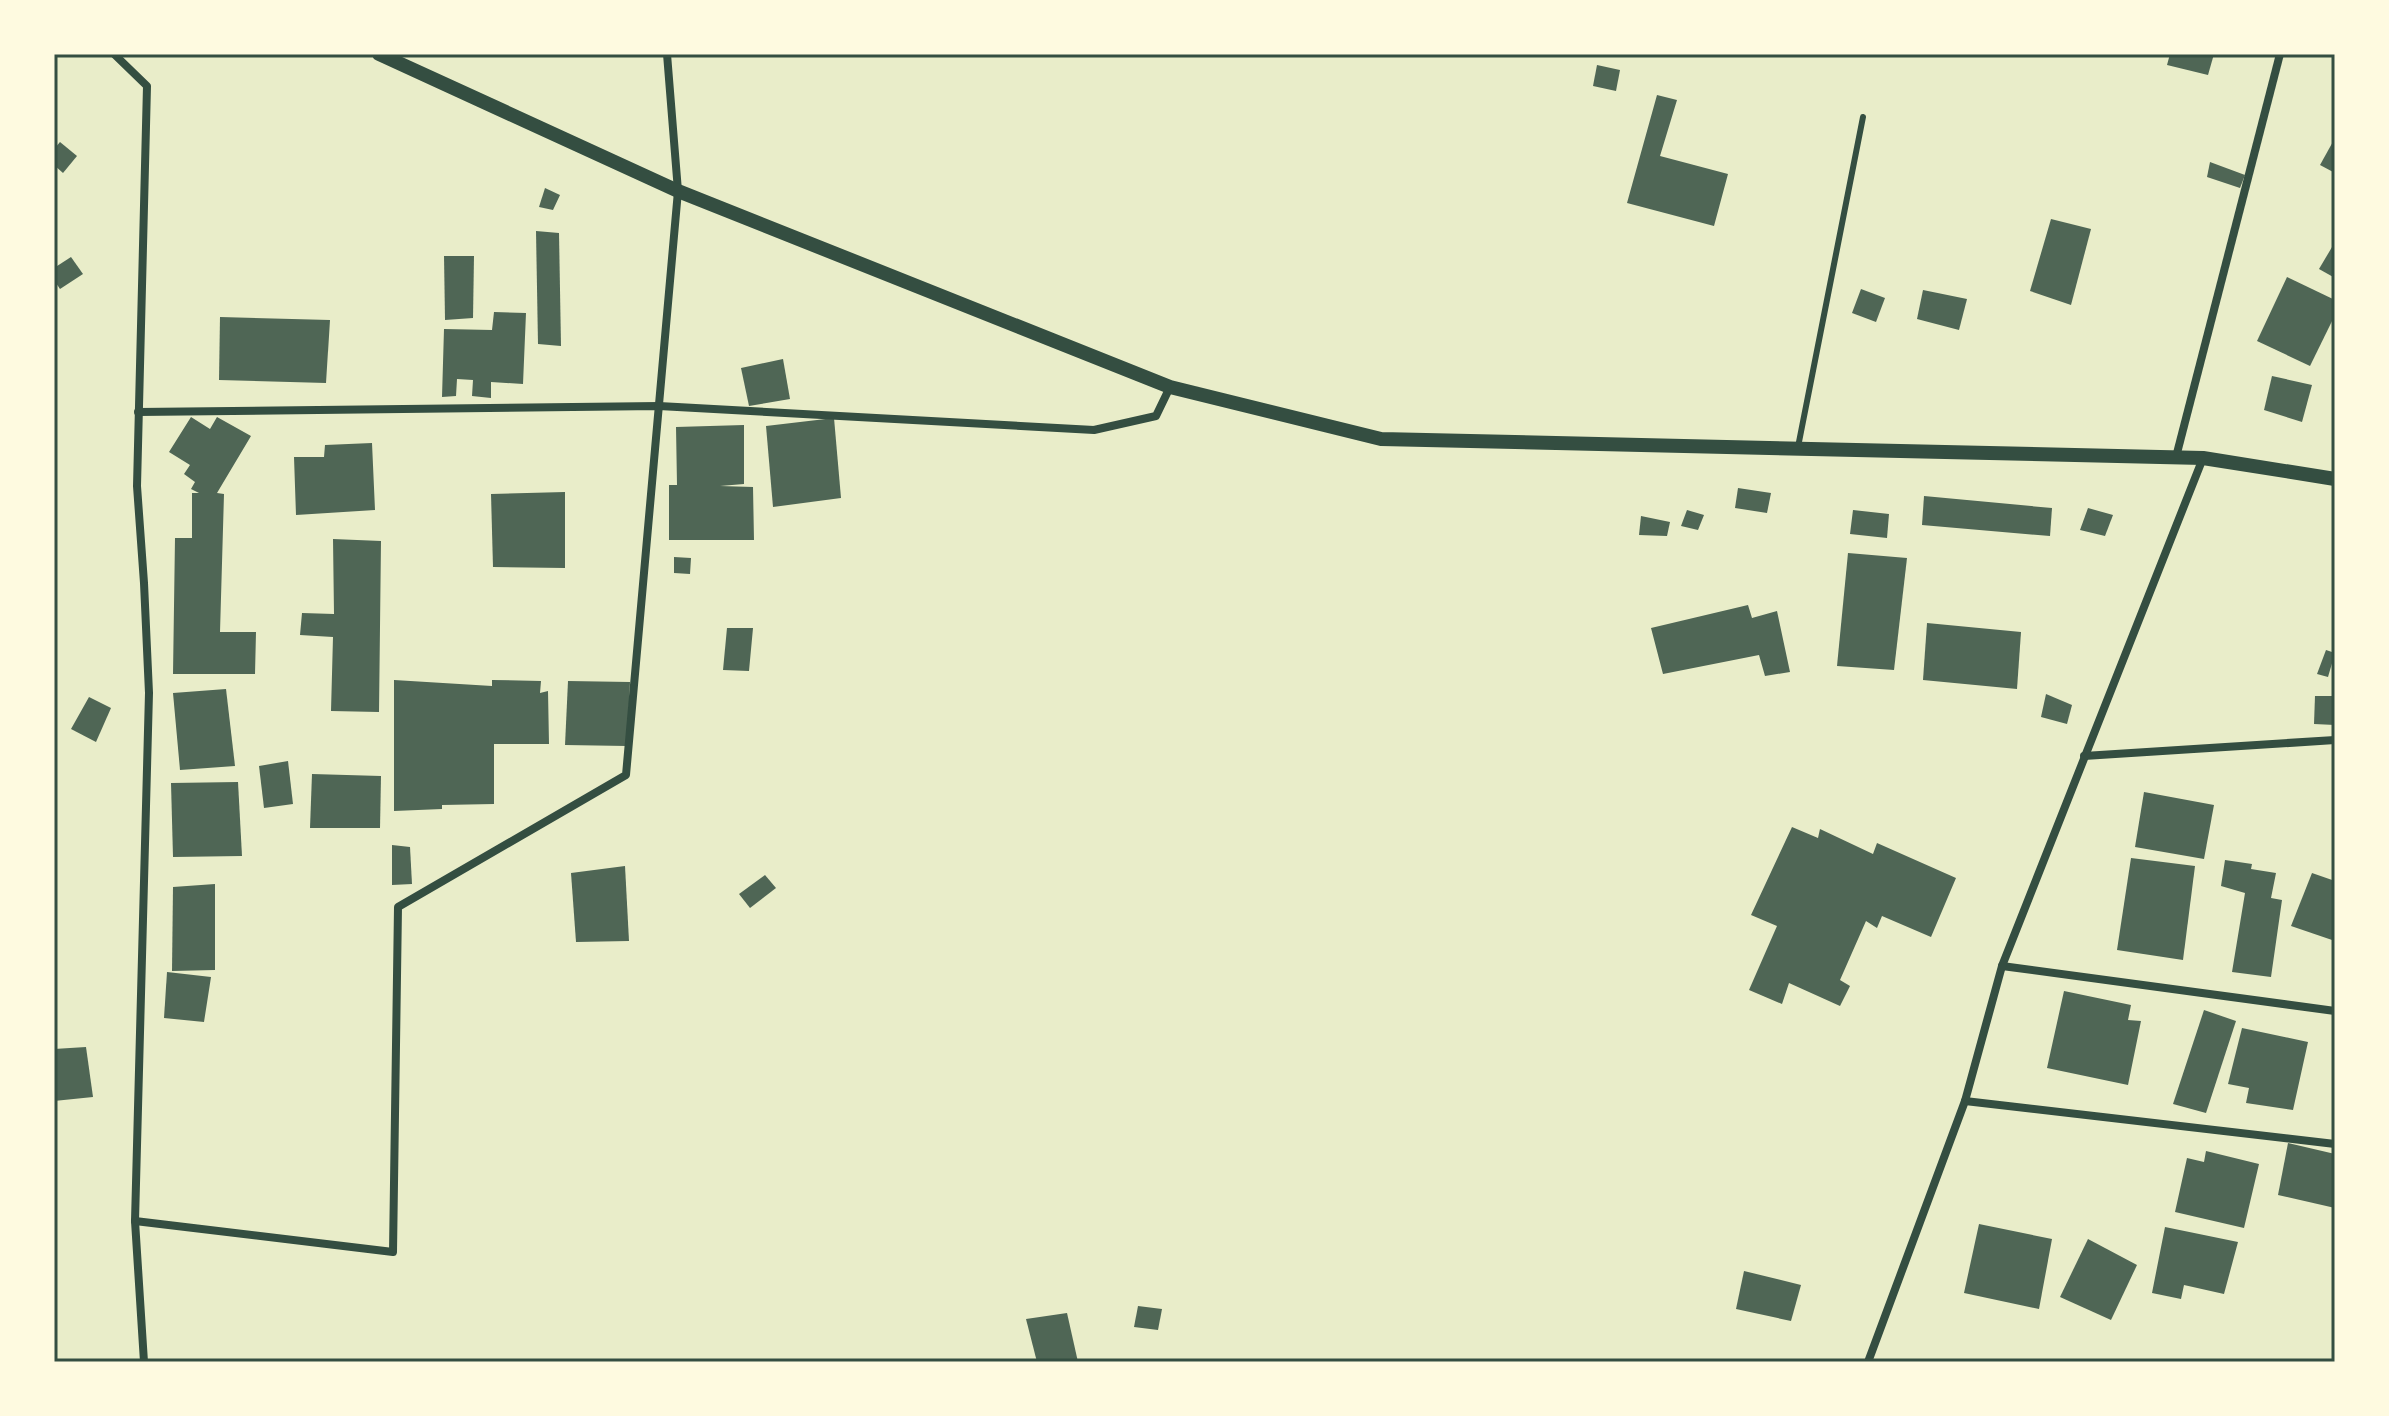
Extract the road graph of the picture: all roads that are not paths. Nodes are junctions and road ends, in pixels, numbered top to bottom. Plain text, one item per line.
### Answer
1 (114, 54) edge
2 (379, 54) edge
3 (667, 54) edge
4 (2280, 54) edge
5 (1863, 117) dead end
6 (678, 191) junction
7 (1170, 387) junction
8 (659, 406) junction
9 (138, 412) junction
10 (1797, 449) junction
11 (2176, 457) junction
12 (2203, 458) junction
13 (2335, 478) edge
14 (2335, 740) edge
15 (2084, 756) junction
16 (2002, 966) junction
17 (2335, 1011) edge
18 (1965, 1101) junction
19 (2335, 1144) edge
20 (135, 1221) junction
21 (144, 1362) edge
22 (1868, 1362) edge

1 - 9 street
2 - 6 street
3 - 6 street
4 - 11 street
5 - 10 lane
6 - 7 street
6 - 8 street
7 - 8 street
7 - 10 street
8 - 9 street
8 - 20 street
9 - 20 street
10 - 11 street
11 - 12 street
12 - 13 street
12 - 15 street
14 - 15 street
15 - 16 street
16 - 17 street
16 - 18 street
18 - 19 street
18 - 22 street
20 - 21 street

